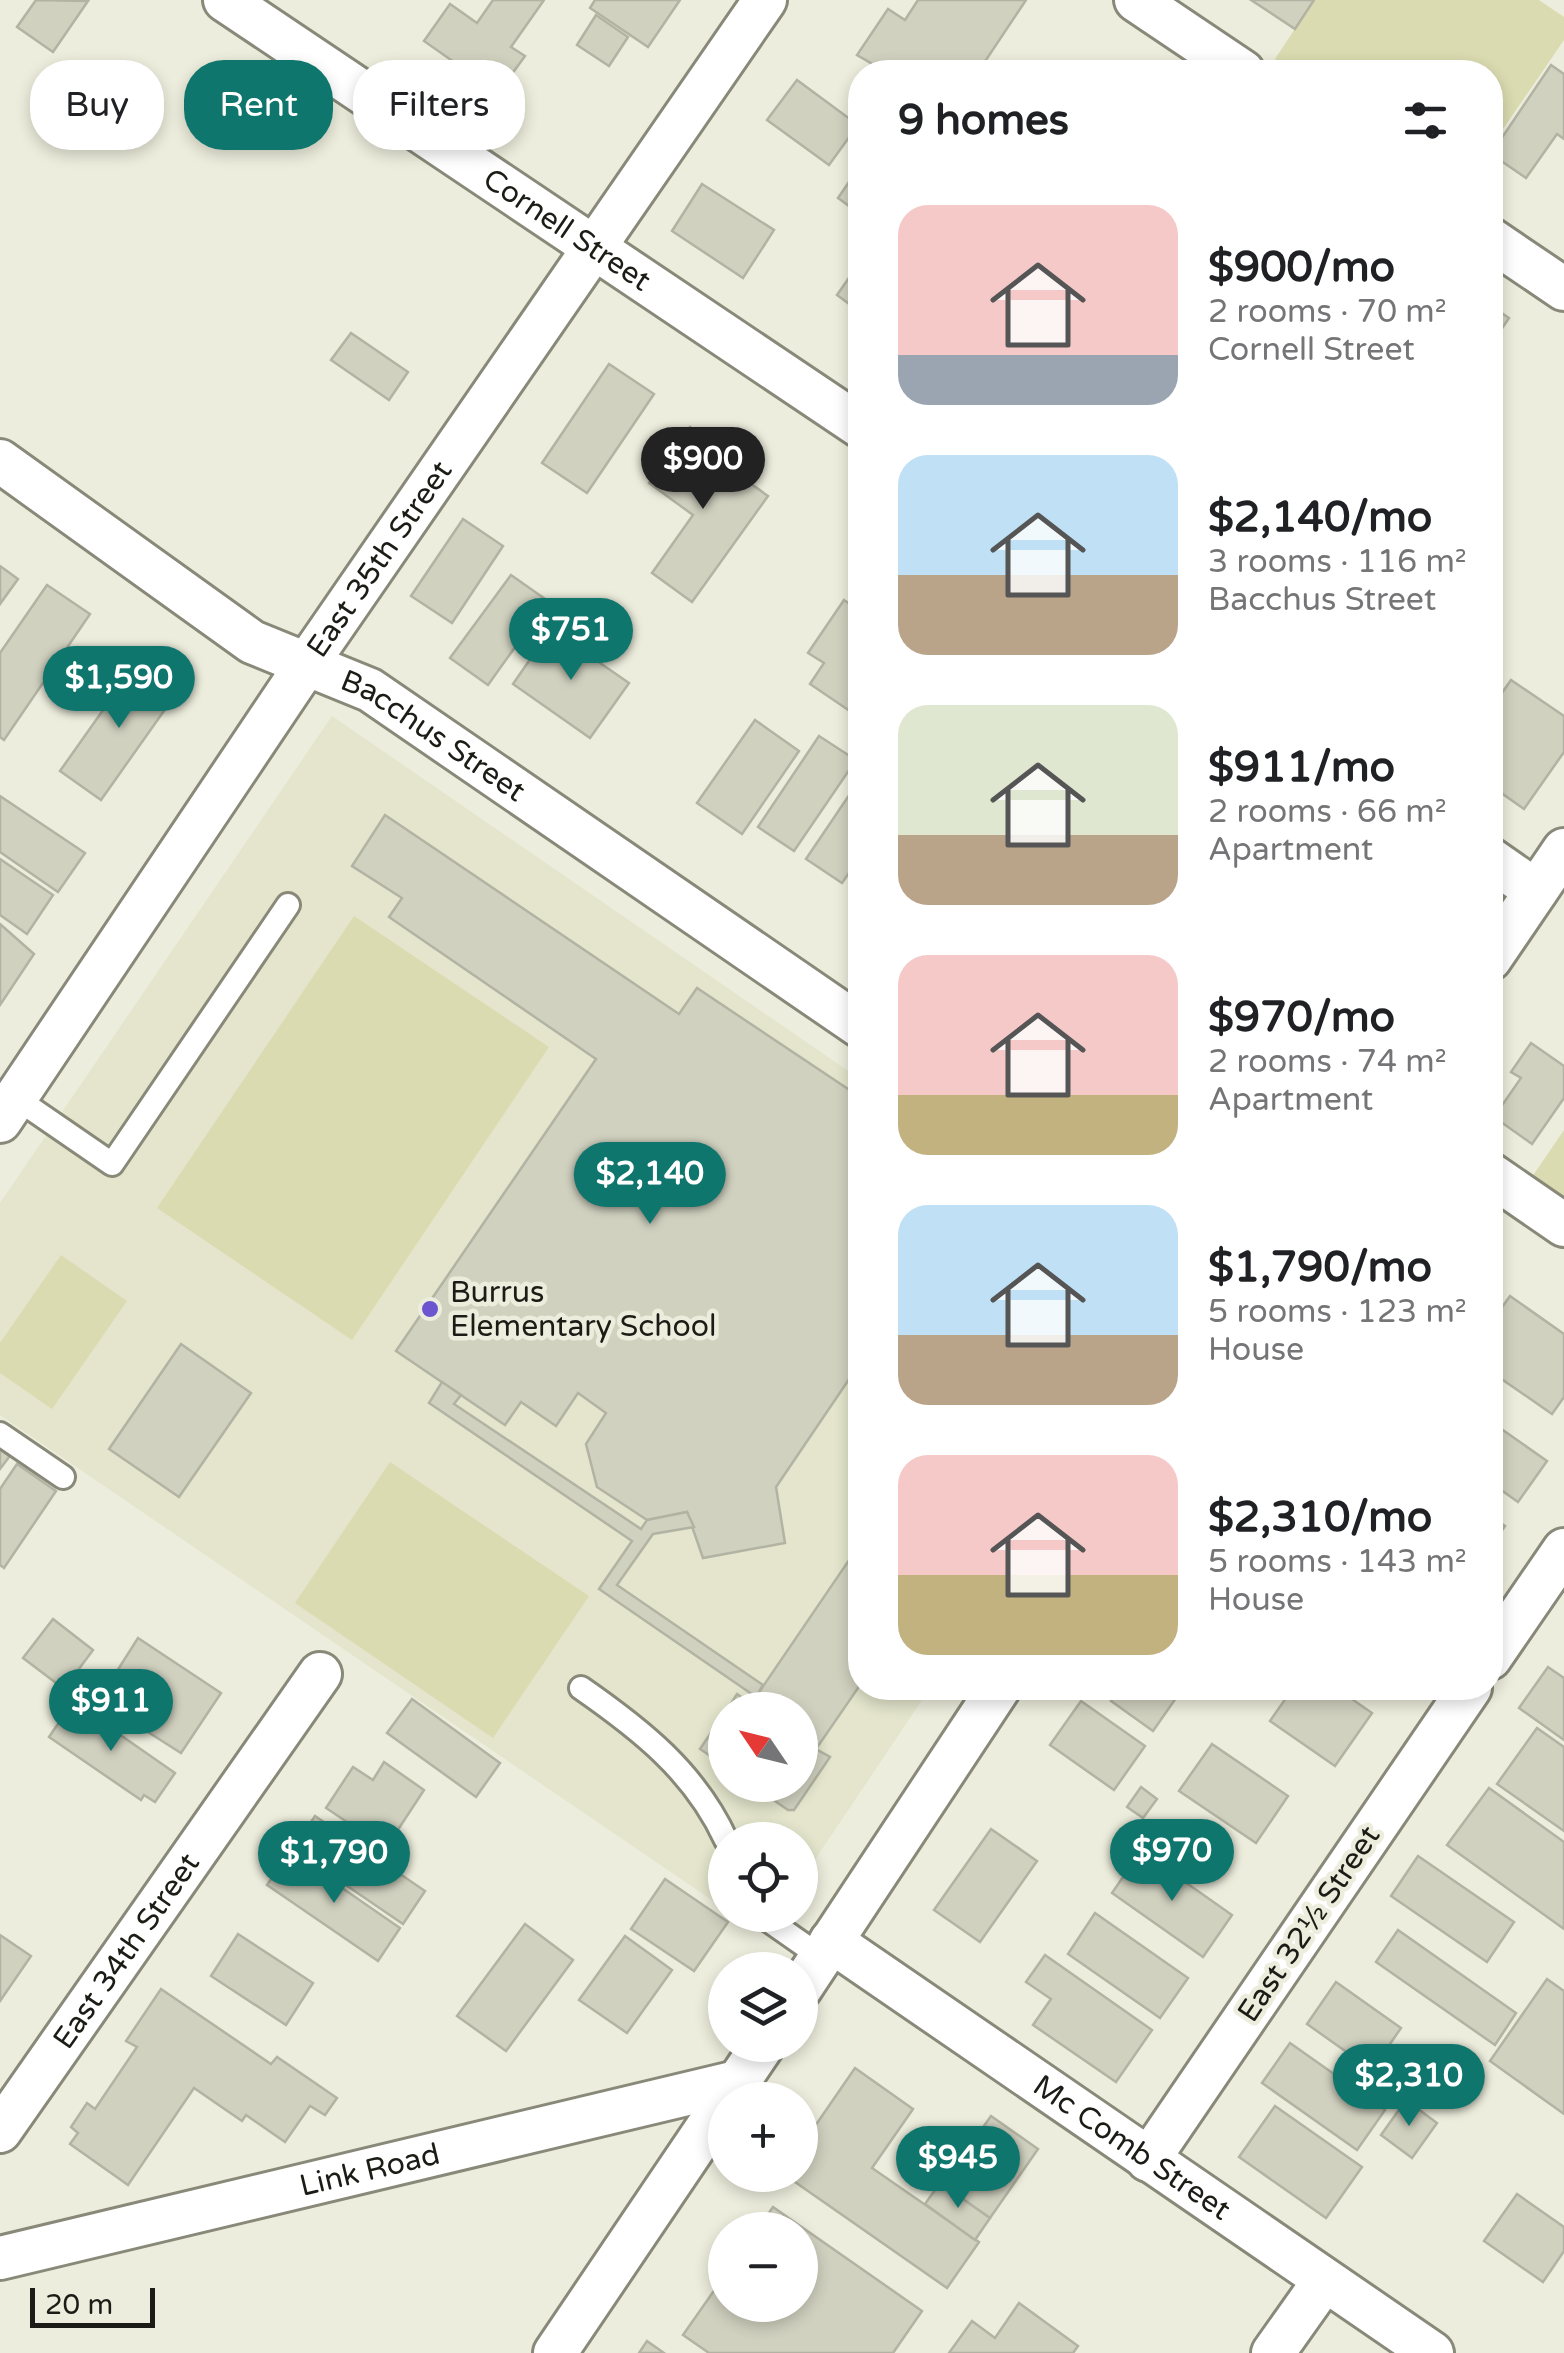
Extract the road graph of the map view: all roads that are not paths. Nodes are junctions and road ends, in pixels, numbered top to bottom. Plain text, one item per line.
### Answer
1 (224, 0) edge
2 (765, 0) edge
3 (1136, 0) edge
4 (1225, 60) edge
5 (595, 245) junction
6 (1503, 248) edge
7 (1564, 289) edge
8 (848, 418) edge
9 (0, 461) edge
10 (306, 665) junction
11 (1564, 850) edge
12 (1503, 868) edge
13 (1536, 891) junction
14 (288, 906) dead end
15 (1503, 940) edge
16 (848, 1018) edge
17 (6, 1108) edge
18 (1503, 1183) edge
19 (1564, 1225) edge
20 (0, 1434) edge
21 (63, 1477) dead end
22 (1564, 1550) edge
23 (1503, 1639) edge
24 (320, 1674) dead end
25 (581, 1688) dead end
26 (991, 1700) edge
27 (1462, 1700) edge
28 (715, 1822) edge
29 (781, 1932) edge
30 (805, 1952) edge
31 (818, 1960) edge
32 (818, 1963) edge
33 (751, 2062) edge
34 (738, 2082) edge
35 (708, 2089) edge
36 (708, 2127) edge
37 (0, 2131) edge
38 (1148, 2160) junction
39 (0, 2258) edge
40 (1324, 2281) junction
41 (556, 2353) edge
42 (1274, 2353) edge
43 (1432, 2353) edge

1 - 5 street, Cornell Street
2 - 5 street, East 35th Street
3 - 4 street
5 - 8 street, Cornell Street
5 - 10 street, East 35th Street
6 - 7 street
9 - 10 street, Bacchus Street
10 - 16 street, Bacchus Street
10 - 17 street, East 35th Street
11 - 13 street
12 - 13 street
13 - 15 street
14 - 17 lane
18 - 19 street
20 - 21 lane
22 - 23 street
24 - 37 street, East 34th Street
25 - 28 lane
26 - 31 street
27 - 38 street, East 32½ Street
29 - 30 lane
32 - 38 street, Mc Comb Street
33 - 34 street
35 - 39 street, Link Road
36 - 41 street
38 - 40 street, Mc Comb Street
40 - 42 street
40 - 43 street, Mc Comb Street

